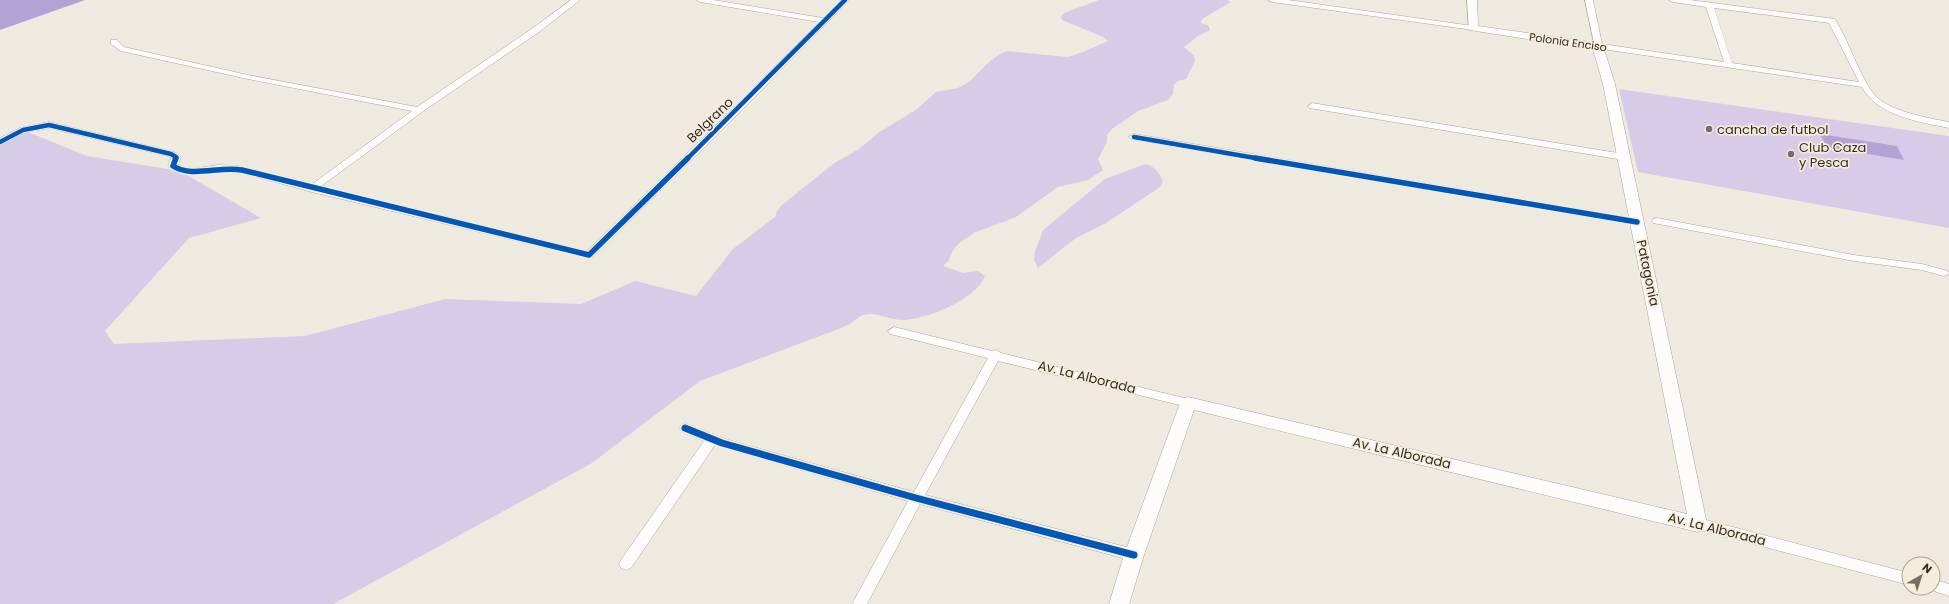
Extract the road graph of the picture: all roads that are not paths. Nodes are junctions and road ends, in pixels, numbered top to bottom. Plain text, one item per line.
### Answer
1 (576, 0) edge
2 (700, 0) edge
3 (845, 0) edge
4 (1272, 0) edge
5 (1472, 0) edge
6 (1589, 0) edge
7 (1673, 0) edge
8 (1709, 5) junction
9 (825, 21) junction
10 (1472, 28) junction
11 (114, 42) dead end
12 (1598, 46) junction
13 (1729, 66) junction
14 (1864, 85) junction
15 (1312, 106) dead end
16 (419, 110) junction
17 (1949, 125) edge
18 (1134, 137) dead end
19 (0, 142) edge
20 (1624, 157) junction
21 (312, 189) junction
22 (1645, 220) junction
23 (1944, 274) dead end
24 (894, 330) dead end
25 (996, 354) junction
26 (1188, 402) junction
27 (685, 428) dead end
28 (712, 439) junction
29 (916, 498) junction
30 (1698, 524) junction
31 (1134, 555) junction
32 (626, 564) dead end
33 (1901, 577) edge
34 (859, 604) edge
35 (1119, 604) edge

1 - 16 street
2 - 9 street
3 - 9 street, Belgrano
4 - 10 street, Polonia Enciso
5 - 10 main road
6 - 12 street, Patagonia
7 - 8 street
8 - 13 street
8 - 14 street
9 - 21 street, Belgrano
10 - 12 main road, Polonia Enciso
11 - 16 street
12 - 13 street, Polonia Enciso
12 - 20 main road, Patagonia
13 - 14 street, Polonia Enciso
14 - 17 street
15 - 20 street
16 - 21 street
18 - 22 street
19 - 21 street
20 - 22 main road, Patagonia
22 - 23 street
22 - 30 main road, Patagonia
24 - 25 street, Av. La Alborada
25 - 26 street, Av. La Alborada
25 - 29 street
26 - 30 main road, Av. La Alborada
26 - 31 main road
27 - 28 street
28 - 29 street
28 - 32 street
29 - 31 street
29 - 34 street
30 - 33 street, Av. La Alborada
31 - 35 main road

